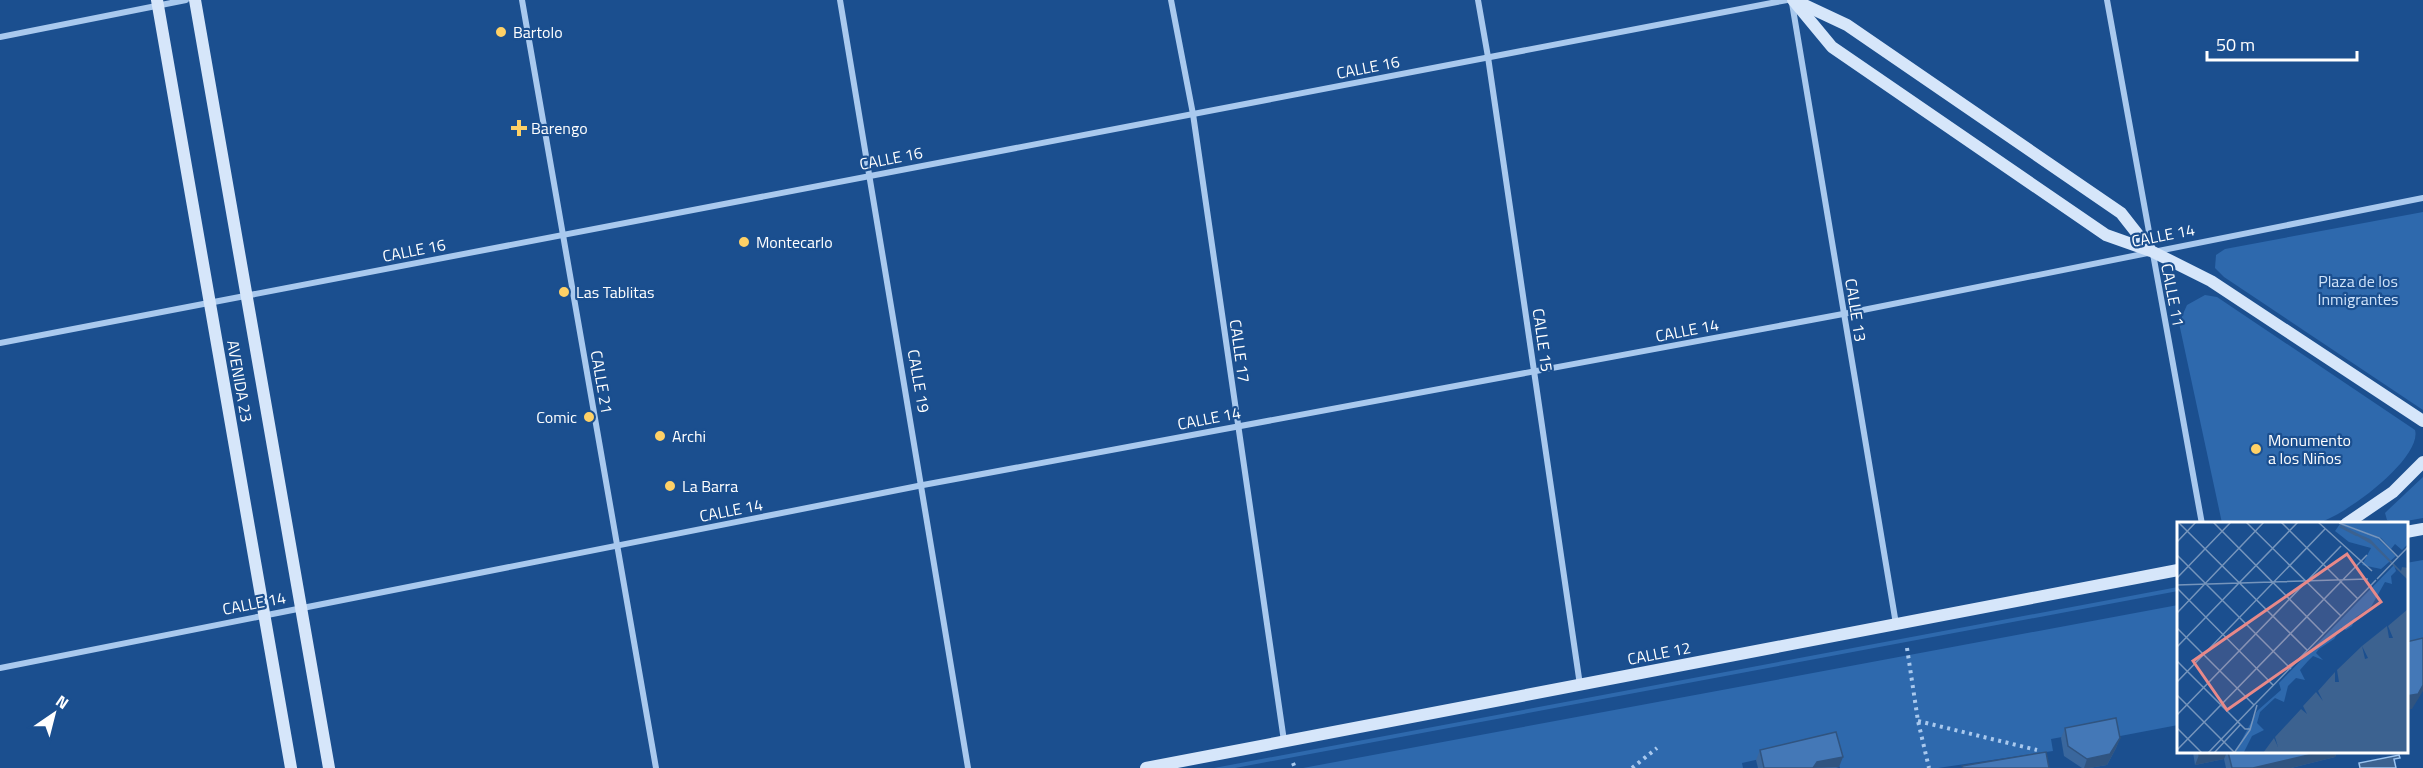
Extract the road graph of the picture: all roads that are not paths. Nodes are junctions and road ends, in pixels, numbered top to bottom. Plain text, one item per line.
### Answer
1 (186, 0) edge
2 (195, 0) edge
3 (522, 0) edge
4 (840, 0) edge
5 (1171, 0) edge
6 (1478, 0) edge
7 (1787, 0) edge
8 (1793, 0) edge
9 (2107, 0) edge
10 (158, 3) edge
11 (0, 37) edge
12 (1488, 57) junction
13 (1193, 114) junction
14 (870, 176) junction
15 (2423, 198) edge
16 (563, 235) junction
17 (2151, 251) junction
18 (247, 295) junction
19 (209, 302) junction
20 (1843, 314) junction
21 (0, 343) edge
22 (1534, 372) junction
23 (2423, 421) edge
24 (1237, 427) junction
25 (2423, 462) edge
26 (923, 485) junction
27 (2202, 522) edge
28 (2349, 522) edge
29 (2423, 529) edge
30 (2408, 532) edge
31 (617, 547) junction
32 (2177, 570) edge
33 (301, 608) junction
34 (264, 615) junction
35 (1896, 624) junction
36 (0, 668) edge
37 (1580, 685) junction
38 (1284, 741) junction
39 (291, 768) edge
40 (329, 768) edge
41 (656, 768) edge
42 (969, 768) edge
43 (1146, 768) edge

1 - 10 street
2 - 18 main road, AVENIDA 23
3 - 16 street, CALLE 21
4 - 14 street, CALLE 19
5 - 13 street, CALLE 17
6 - 12 street, CALLE 15
7 - 12 street, CALLE 16
8 - 17 main road
8 - 17 main road
8 - 20 street, CALLE 13
9 - 17 street, CALLE 11
10 - 11 street
10 - 19 main road, AVENIDA 23
12 - 13 street, CALLE 16
12 - 22 street, CALLE 15
13 - 14 street, CALLE 16
13 - 24 street, CALLE 17
14 - 16 street, CALLE 16
14 - 26 street, CALLE 19
15 - 17 street, CALLE 14
16 - 18 street, CALLE 16
16 - 31 street, CALLE 21
17 - 20 street, CALLE 14
17 - 23 main road
17 - 27 street, CALLE 11
18 - 19 street, CALLE 16
18 - 33 main road, AVENIDA 23
19 - 21 street, CALLE 16
19 - 34 main road, AVENIDA 23
20 - 22 street, CALLE 14
20 - 35 street, CALLE 13
22 - 24 street, CALLE 14
22 - 37 street, CALLE 15
24 - 26 street, CALLE 14
24 - 38 street, CALLE 17
25 - 28 main road
26 - 31 street, CALLE 14
26 - 42 street, CALLE 19
29 - 30 main road
31 - 33 street, CALLE 14
31 - 41 street, CALLE 21
32 - 35 main road, CALLE 12
33 - 34 street, CALLE 14
33 - 40 main road, AVENIDA 23
34 - 36 street, CALLE 14
34 - 39 main road, AVENIDA 23
35 - 37 main road, CALLE 12
37 - 38 main road, CALLE 12
38 - 43 main road, CALLE 12

